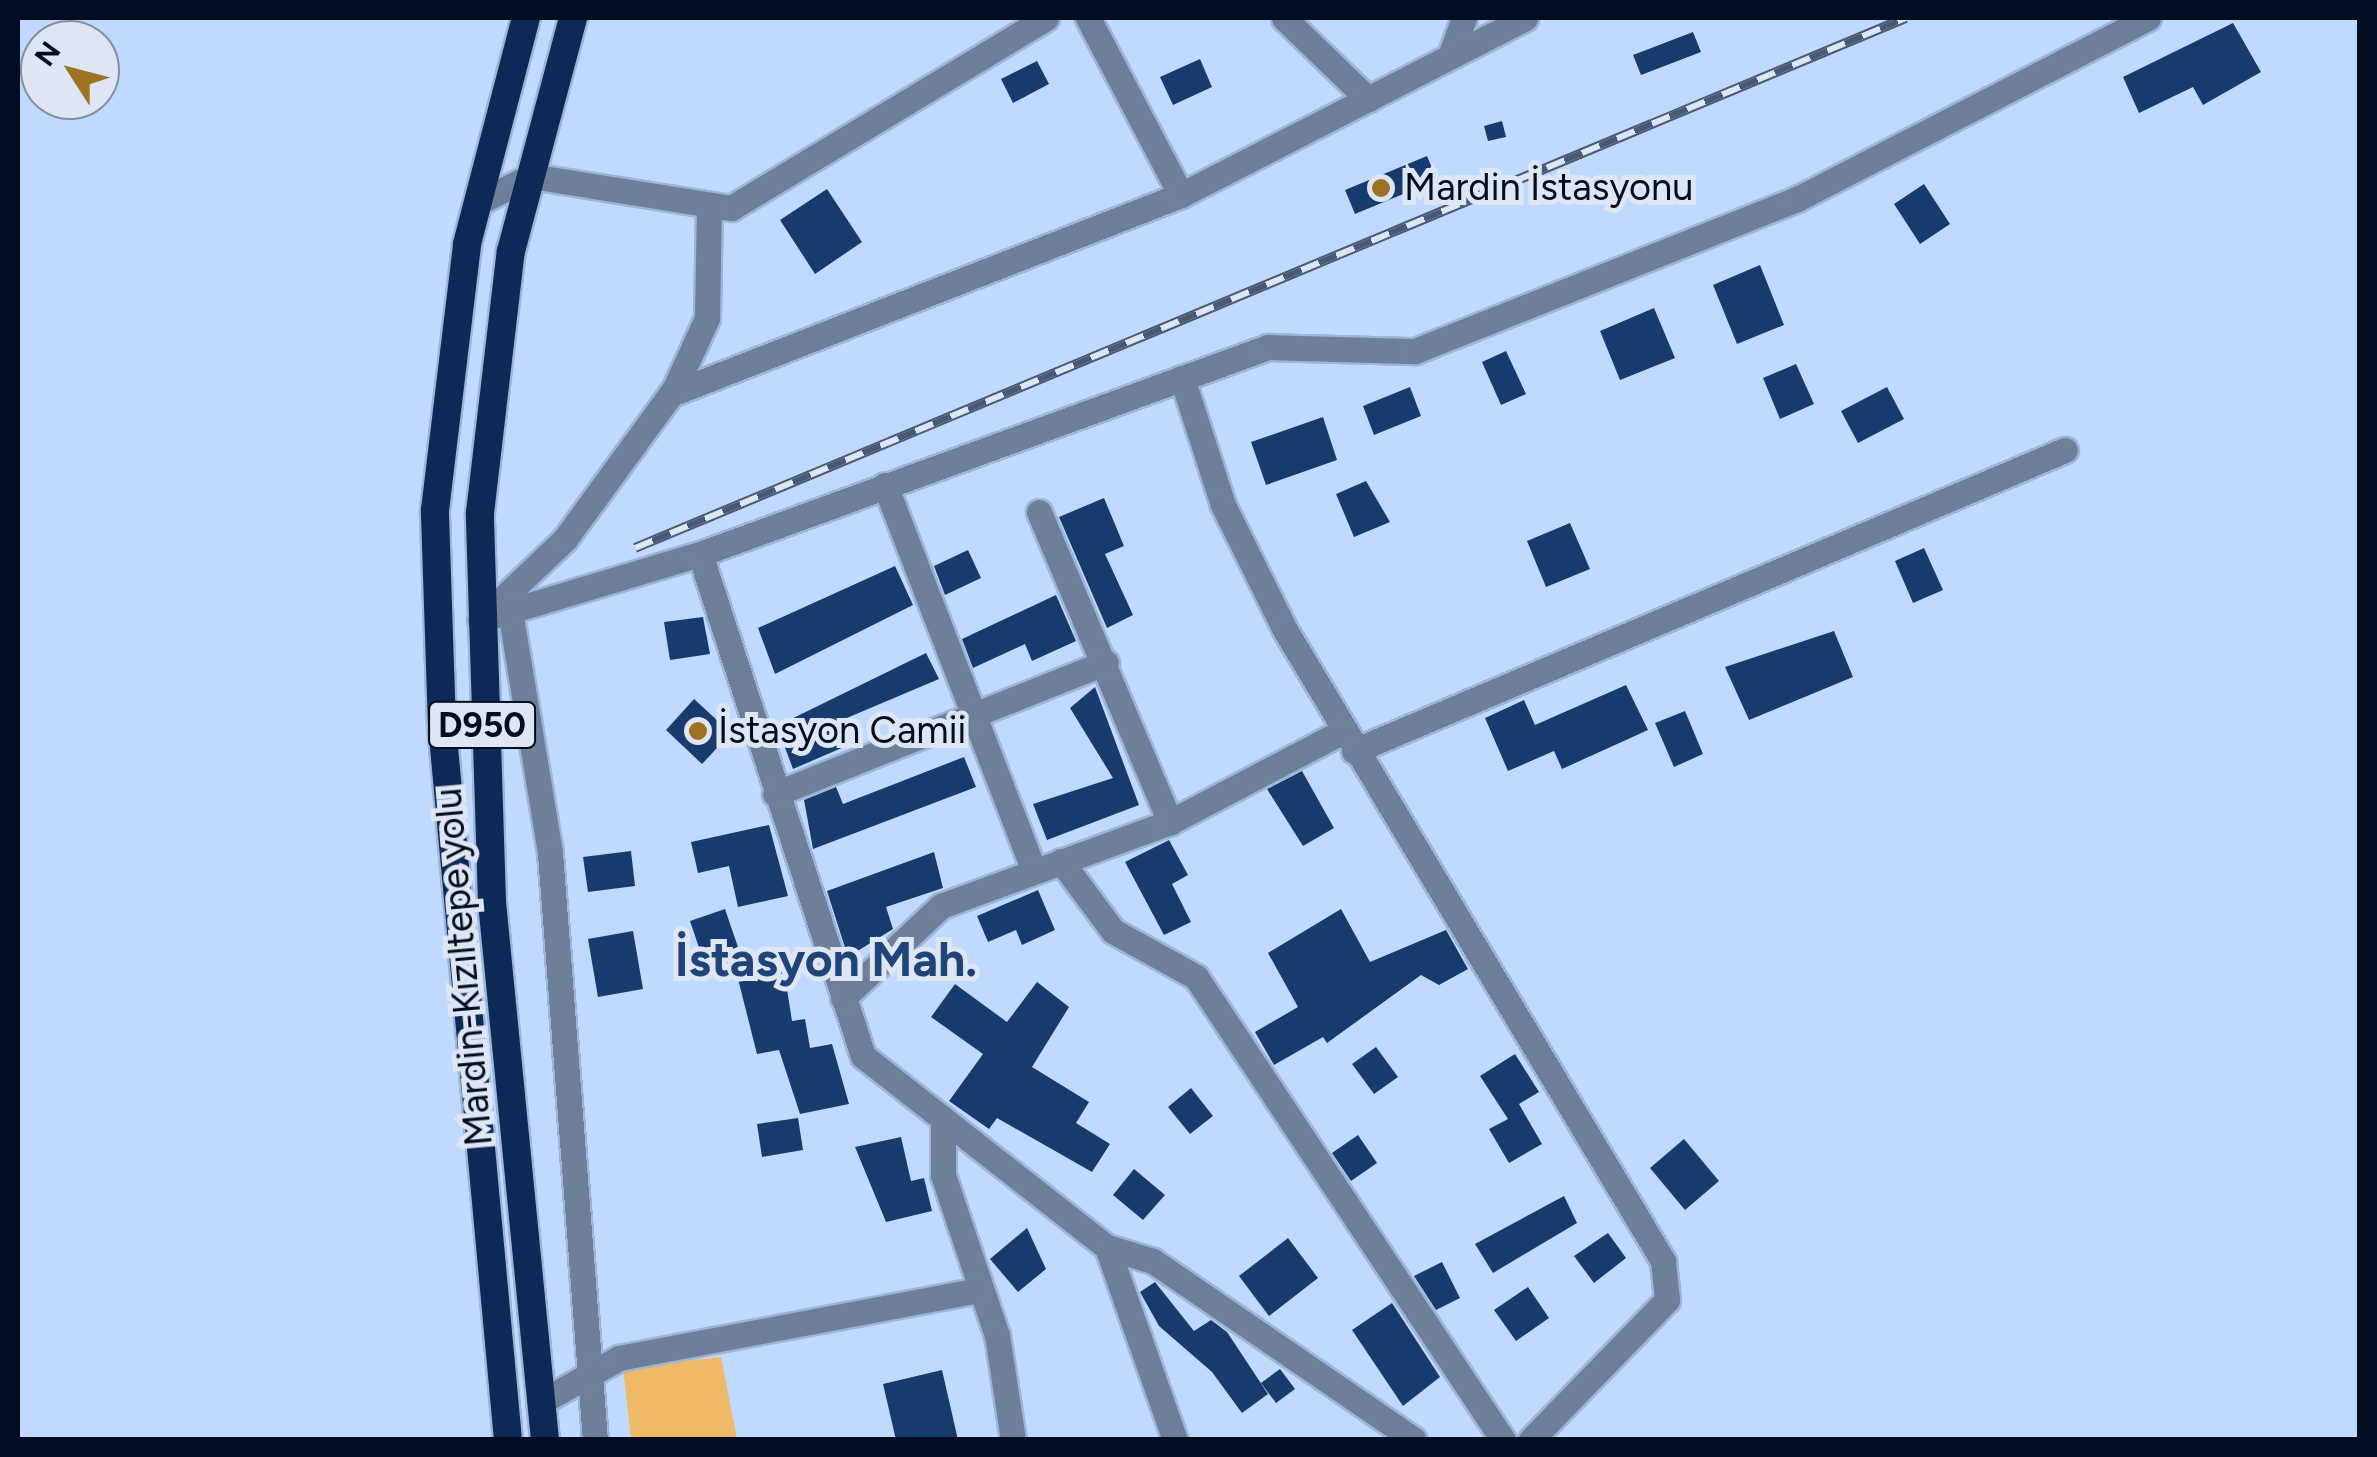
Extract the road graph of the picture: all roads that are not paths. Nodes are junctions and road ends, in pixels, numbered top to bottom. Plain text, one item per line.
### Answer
1 (526, 18) edge
2 (573, 18) edge
3 (1046, 18) edge
4 (1088, 18) edge
5 (1284, 18) edge
6 (1464, 18) edge
7 (1525, 18) edge
8 (2148, 18) edge
9 (1450, 56) junction
10 (1368, 98) junction
11 (532, 176) junction
12 (1181, 195) junction
13 (478, 202) junction
14 (709, 204) junction
15 (1182, 378) junction
16 (671, 394) junction
17 (2066, 450) dead end
18 (885, 484) junction
19 (1039, 512) dead end
20 (700, 554) junction
21 (510, 611) junction
22 (480, 620) junction
23 (1106, 662) junction
24 (970, 719) junction
25 (1349, 741) junction
26 (775, 794) junction
27 (1170, 822) junction
28 (1061, 862) junction
29 (1034, 871) junction
30 (843, 998) junction
31 (943, 1119) junction
32 (1107, 1248) junction
33 (979, 1290) junction
34 (590, 1374) junction
35 (541, 1402) junction
36 (508, 1440) edge
37 (545, 1440) edge
38 (595, 1440) edge
39 (1013, 1440) edge
40 (1175, 1440) edge
41 (1414, 1440) edge
42 (1503, 1440) edge
43 (1531, 1440) edge

1 - 13 highway, Mardin-Kızıltepe yolu / D950
2 - 11 highway, Mardin-Kızıltepe yolu / D950
3 - 14 street
4 - 12 street
5 - 10 street
6 - 9 street
7 - 9 street
8 - 15 street
9 - 10 street
10 - 12 street
11 - 13 street
11 - 14 street
11 - 22 highway, Mardin-Kızıltepe yolu / D950
12 - 16 street
13 - 36 highway, Mardin-Kızıltepe yolu / D950
14 - 16 street
15 - 18 street
15 - 25 street
16 - 22 street
17 - 25 street
18 - 20 street
18 - 24 street
19 - 23 street
20 - 21 street
20 - 26 street
21 - 22 street
21 - 34 street
22 - 35 highway, Mardin-Kızıltepe yolu / D950
23 - 24 street
23 - 27 street
24 - 26 street
24 - 29 street
25 - 27 street
25 - 43 street
26 - 30 street
27 - 28 street
28 - 29 street
28 - 42 street
29 - 30 street
30 - 31 street
31 - 32 street
31 - 33 street
32 - 40 street
32 - 41 street
33 - 34 street
33 - 39 street
34 - 35 street
34 - 38 street
35 - 37 highway, Mardin-Kızıltepe yolu / D950

